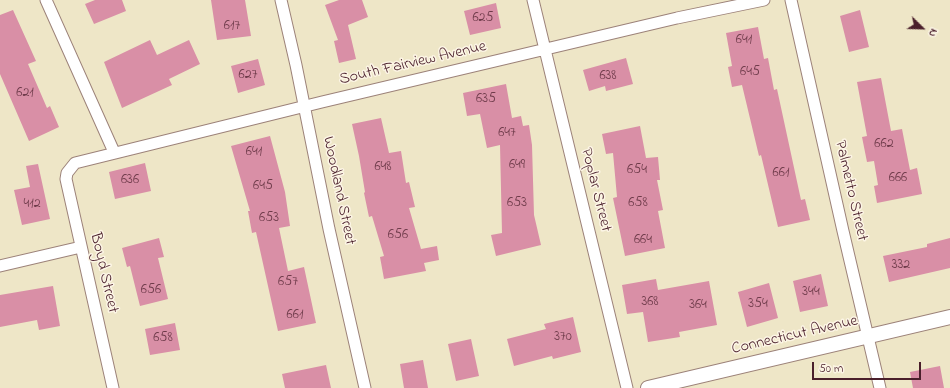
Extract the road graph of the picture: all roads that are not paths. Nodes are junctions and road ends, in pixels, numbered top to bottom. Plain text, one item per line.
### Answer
1 (46, 0) edge
2 (281, 0) edge
3 (533, 0) edge
4 (764, 0) edge
5 (791, 0) edge
6 (544, 50) junction
7 (304, 106) junction
8 (114, 152) junction
9 (72, 166) joint
10 (81, 248) junction
11 (0, 266) edge
12 (950, 317) edge
13 (868, 337) junction
14 (113, 388) edge
15 (365, 388) edge
16 (627, 388) edge
17 (648, 388) edge
18 (880, 388) edge

1 - 8 street
2 - 7 street, Woodland Street
3 - 6 street, Poplar Street
4 - 6 street, South Fairview Avenue
5 - 13 street, Palmetto Street
6 - 7 street, South Fairview Avenue
6 - 16 street, Poplar Street
7 - 8 street, South Fairview Avenue
7 - 15 street, Woodland Street
8 - 9 street, South Fairview Avenue
9 - 10 street, Boyd Street
10 - 11 street
10 - 14 street, Boyd Street
12 - 13 street, Connecticut Avenue
13 - 17 street, Connecticut Avenue
13 - 18 street, Palmetto Street

